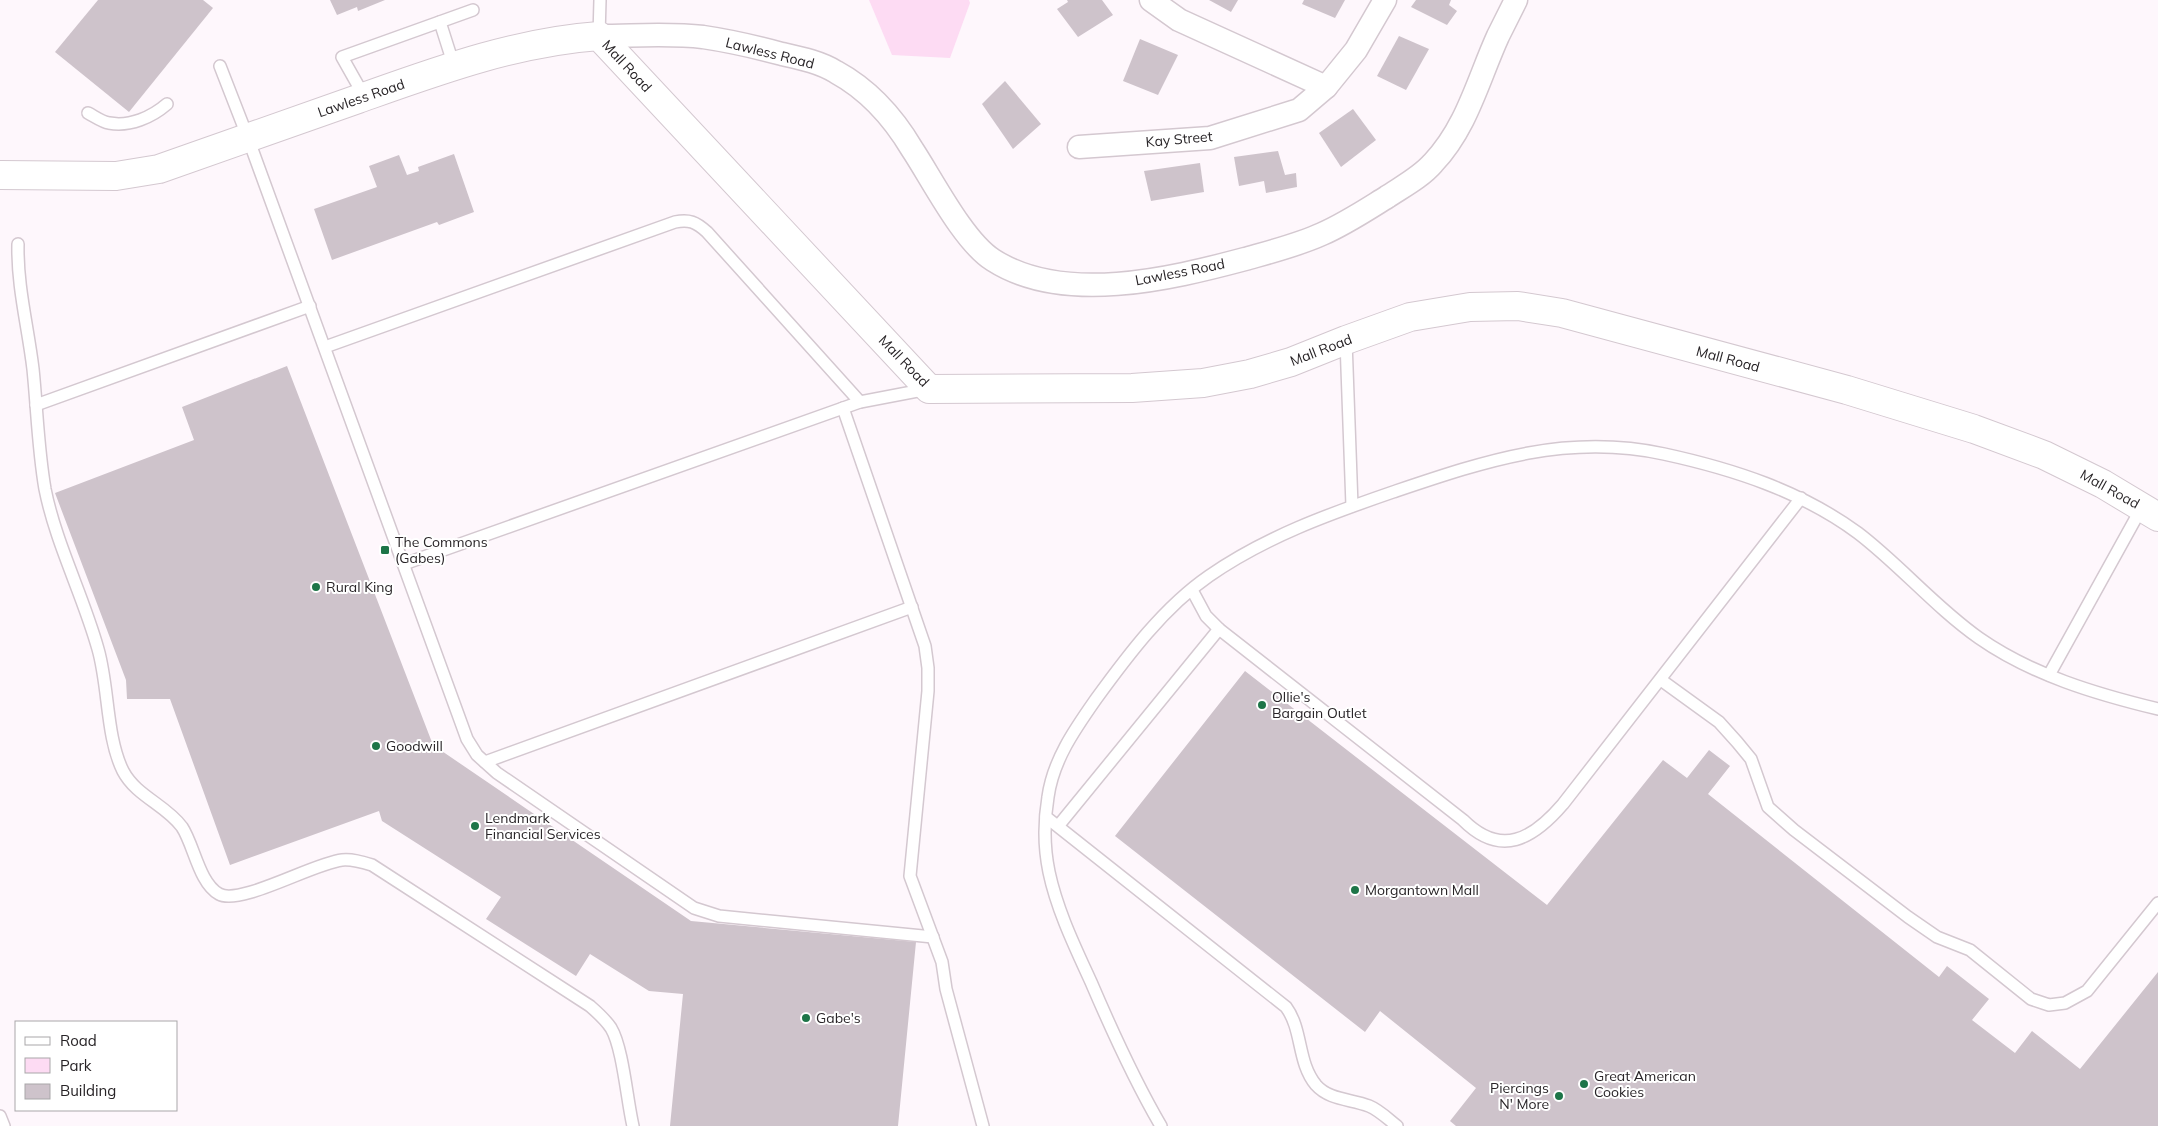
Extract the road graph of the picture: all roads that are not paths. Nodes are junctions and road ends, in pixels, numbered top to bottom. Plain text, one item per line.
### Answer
1 (600, 0) edge
2 (1151, 0) edge
3 (1385, 0) edge
4 (1516, 0) edge
5 (473, 10) dead end
6 (440, 22) junction
7 (599, 36) junction
8 (220, 66) dead end
9 (454, 66) junction
10 (1326, 87) junction
11 (364, 96) junction
12 (167, 104) dead end
13 (88, 113) dead end
14 (248, 138) junction
15 (1079, 147) dead end
16 (0, 175) edge
17 (18, 244) dead end
18 (310, 306) junction
19 (1346, 340) junction
20 (324, 347) junction
21 (929, 389) junction
22 (860, 402) junction
23 (36, 405) junction
24 (843, 408) junction
25 (1801, 498) junction
26 (1352, 506) junction
27 (2150, 512) edge
28 (404, 564) junction
29 (1192, 590) junction
30 (912, 607) junction
31 (1219, 629) junction
32 (2049, 675) junction
33 (1661, 680) junction
34 (2158, 709) edge
35 (485, 762) junction
36 (1046, 817) junction
37 (1058, 826) junction
38 (2158, 903) edge
39 (933, 937) junction
40 (0, 1116) edge
41 (4, 1126) edge
42 (632, 1126) edge
43 (983, 1126) edge
44 (1161, 1126) edge
45 (1396, 1126) edge

1 - 7 lane
2 - 10 street
3 - 10 street, Kay Street
4 - 7 street, Lawless Road
5 - 6 lane
6 - 9 lane
6 - 11 lane
7 - 9 street, Lawless Road
7 - 21 street, Mall Road
8 - 14 lane
9 - 11 street, Lawless Road
10 - 15 street, Kay Street
11 - 14 street, Lawless Road
12 - 13 lane
14 - 16 street, Lawless Road
14 - 18 lane
17 - 23 lane
18 - 20 lane
18 - 23 lane
19 - 21 street, Mall Road
19 - 26 lane
19 - 27 street, Mall Road
20 - 22 lane
20 - 28 lane
21 - 22 lane
22 - 24 lane
23 - 42 lane
24 - 28 lane
24 - 30 lane
25 - 26 lane
25 - 32 lane
25 - 33 lane
26 - 29 lane
27 - 32 lane
28 - 35 lane
29 - 31 lane
29 - 36 lane
30 - 35 lane
30 - 39 lane
31 - 33 lane
31 - 37 lane
32 - 34 lane
33 - 38 lane
35 - 39 lane
36 - 37 lane
36 - 44 lane
37 - 45 lane
39 - 43 lane
40 - 41 lane

